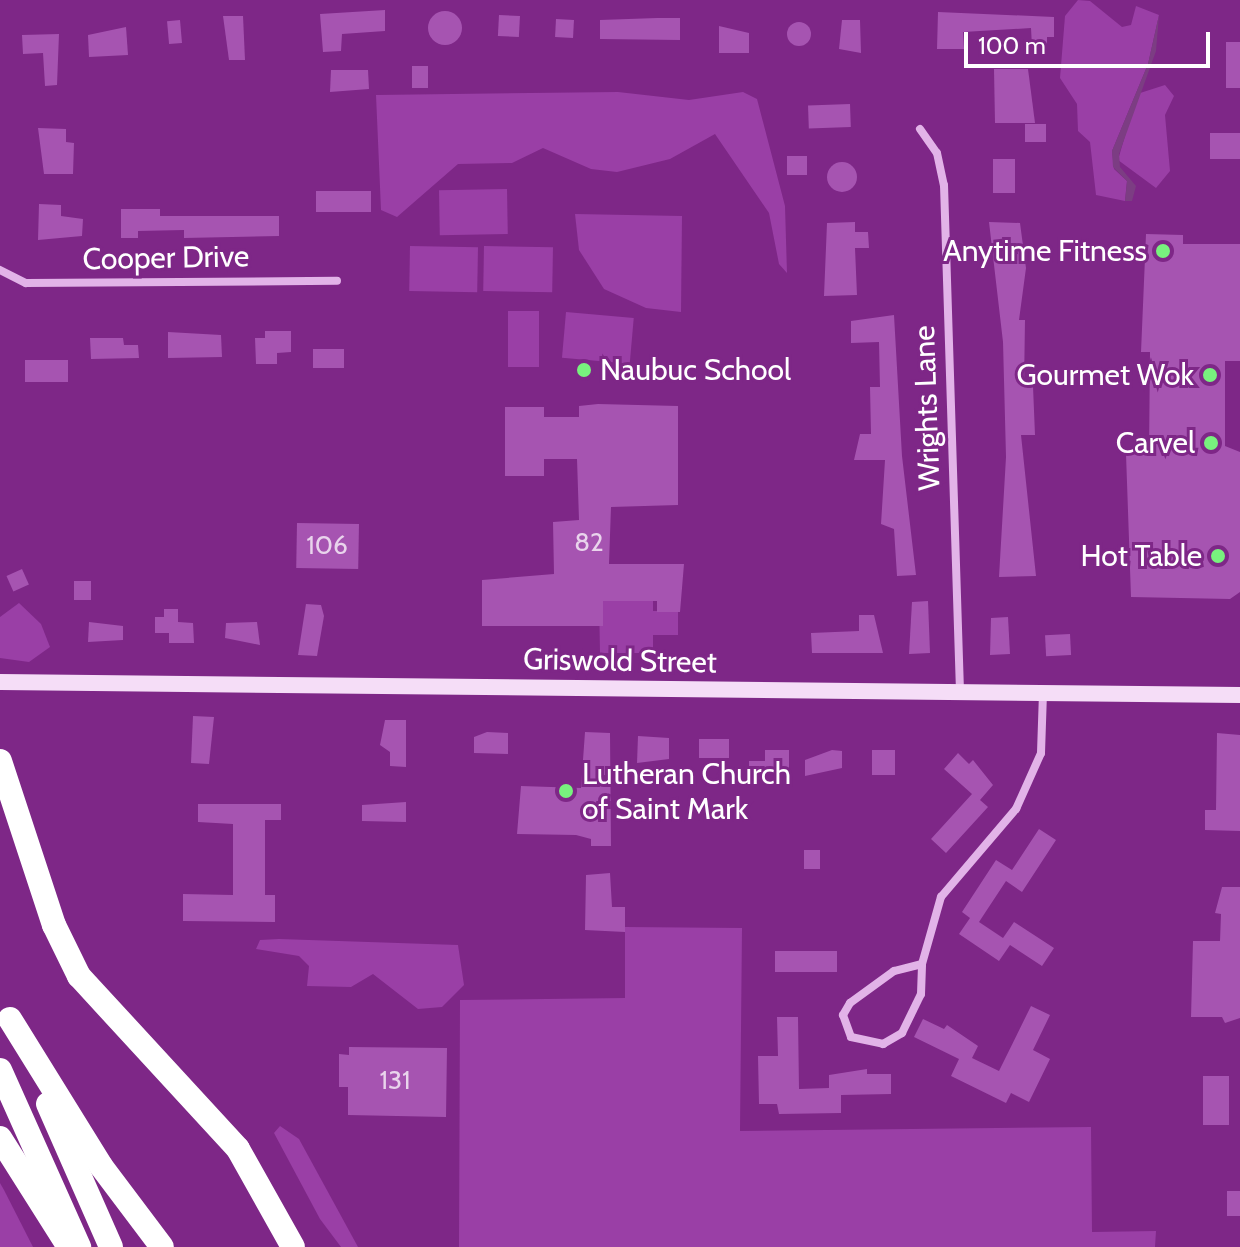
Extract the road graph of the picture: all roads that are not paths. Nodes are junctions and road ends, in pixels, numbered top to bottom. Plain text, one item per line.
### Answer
1 (920, 129) dead end
2 (0, 270) edge
3 (337, 281) dead end
4 (0, 682) edge
5 (960, 692) junction
6 (1043, 693) junction
7 (1240, 695) edge
8 (0, 761) edge
9 (922, 964) junction
10 (5, 1007) edge
11 (0, 1070) edge
12 (0, 1138) edge
13 (71, 1247) edge
14 (79, 1247) edge
15 (111, 1247) edge
16 (162, 1247) edge
17 (293, 1247) edge

1 - 5 street, Wrights Lane
2 - 3 street, Cooper Drive
4 - 5 main road, Griswold Street
5 - 6 main road, Griswold Street
6 - 7 main road, Griswold Street
6 - 9 street
8 - 17 highway
9 - 9 street
10 - 15 highway
10 - 16 highway
11 - 14 highway
12 - 13 highway

